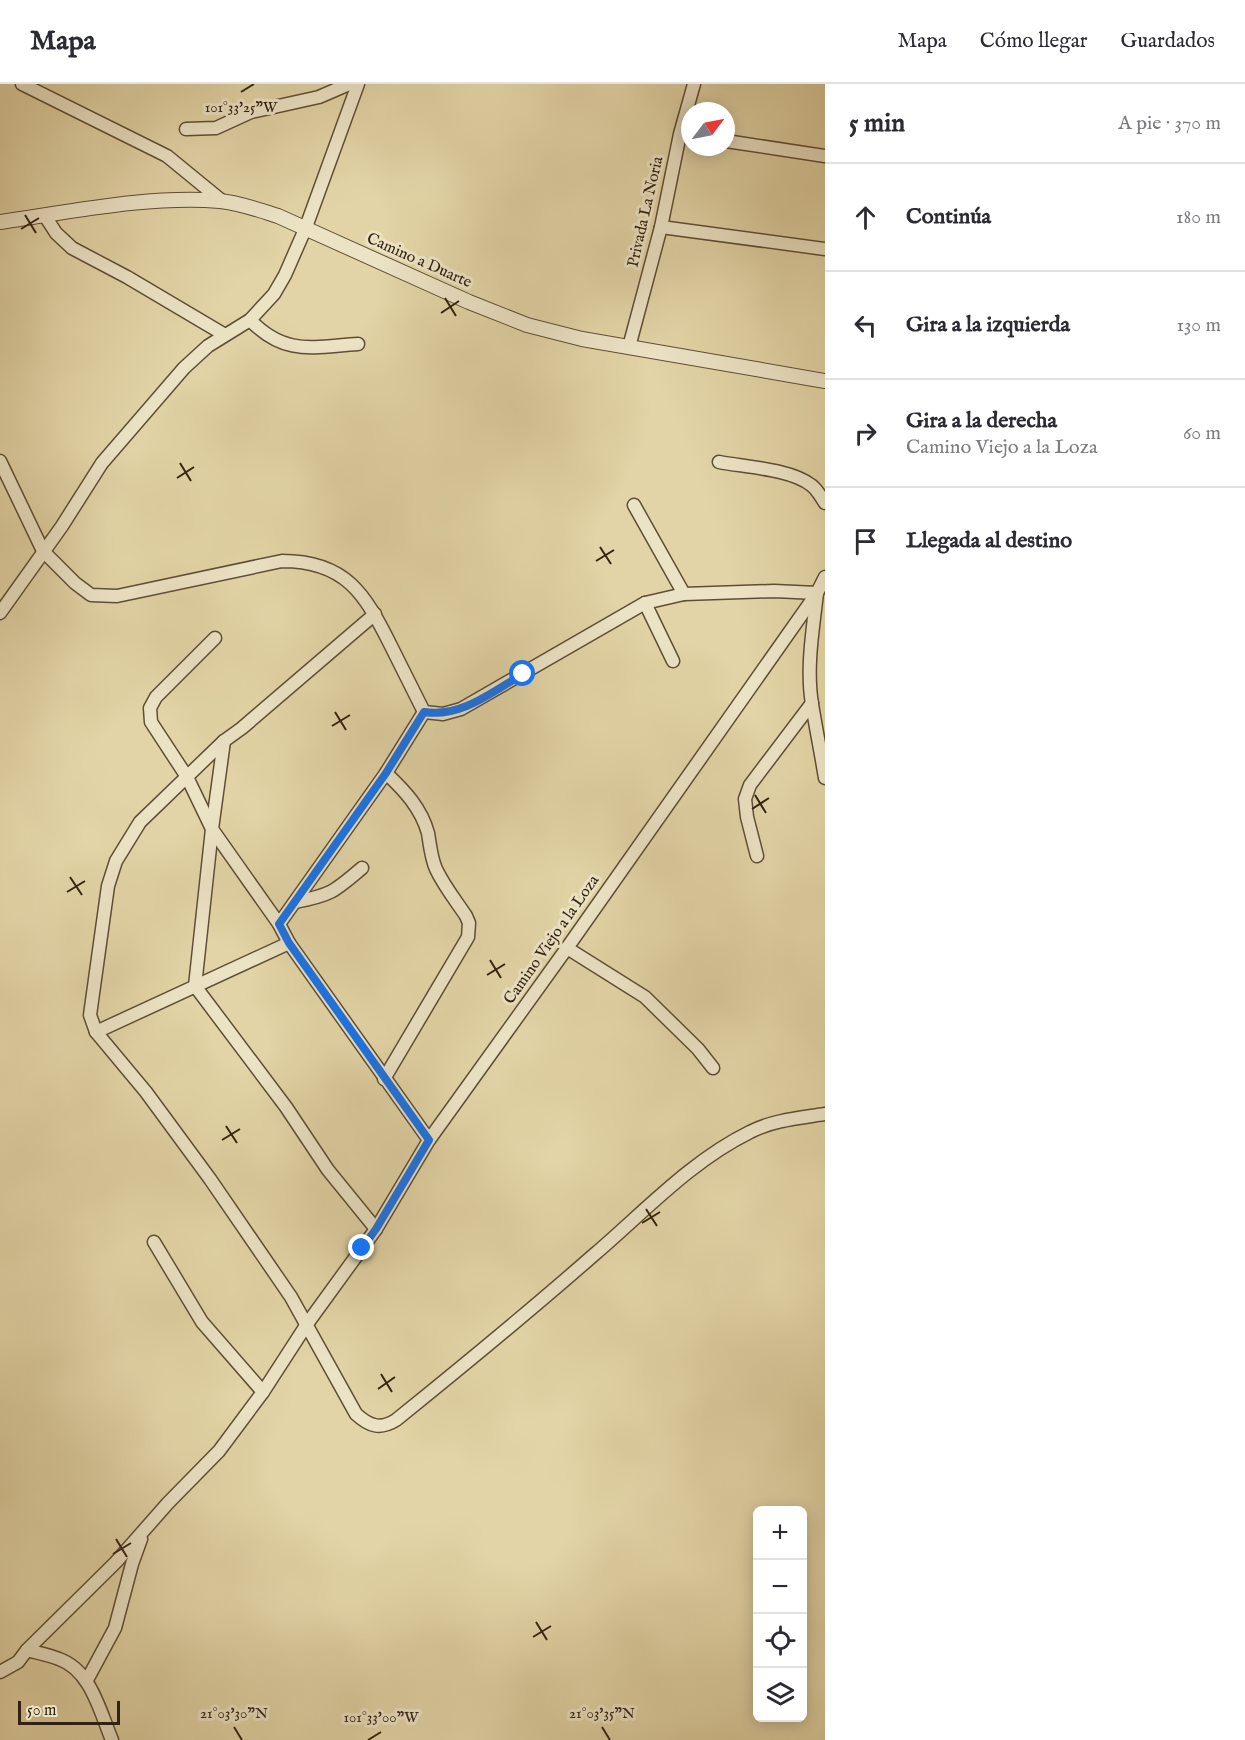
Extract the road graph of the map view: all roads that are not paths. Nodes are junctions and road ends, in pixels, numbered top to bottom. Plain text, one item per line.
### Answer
1 (22, 84) edge
2 (349, 84) edge
3 (358, 84) edge
4 (694, 84) edge
5 (691, 102) edge
6 (186, 129) dead end
7 (735, 142) edge
8 (681, 150) edge
9 (825, 156) edge
10 (222, 201) junction
11 (45, 216) junction
12 (0, 222) edge
13 (306, 227) junction
14 (661, 227) junction
15 (825, 249) edge
16 (250, 320) junction
17 (225, 335) junction
18 (358, 344) dead end
19 (629, 347) junction
20 (825, 381) edge
21 (0, 461) edge
22 (719, 462) dead end
23 (825, 503) edge
24 (634, 505) dead end
25 (43, 551) junction
26 (825, 577) edge
27 (817, 593) junction
28 (684, 594) junction
29 (645, 603) junction
30 (2, 608) edge
31 (375, 614) junction
32 (215, 638) dead end
33 (673, 661) dead end
34 (812, 703) junction
35 (424, 712) junction
36 (822, 732) edge
37 (224, 741) junction
38 (386, 773) junction
39 (187, 777) junction
40 (825, 778) edge
41 (212, 829) junction
42 (757, 856) dead end
43 (362, 868) dead end
44 (295, 902) junction
45 (279, 924) junction
46 (289, 943) junction
47 (567, 948) junction
48 (195, 986) junction
49 (96, 1032) junction
50 (713, 1068) dead end
51 (384, 1079) junction
52 (825, 1114) edge
53 (429, 1140) junction
54 (376, 1229) junction
55 (154, 1242) dead end
56 (307, 1324) junction
57 (263, 1392) junction
58 (144, 1533) junction
59 (27, 1650) junction
60 (0, 1672) edge
61 (87, 1680) junction
62 (112, 1740) edge

1 - 10 street
2 - 6 street
3 - 13 street
4 - 5 street, Privada La Noria
7 - 9 street
8 - 14 street, Privada La Noria
10 - 11 street, Camino a Duarte
10 - 13 street, Camino a Duarte
11 - 12 street, Camino a Duarte
11 - 17 street
13 - 16 street
13 - 19 street, Camino a Duarte
14 - 15 street
14 - 19 street, Privada La Noria
16 - 17 street
16 - 18 street
17 - 25 street
19 - 20 street, Camino a Duarte
21 - 25 street
22 - 23 street
24 - 28 street
25 - 30 street
25 - 31 street
26 - 27 street, Camino Viejo a la Loza
27 - 28 street
27 - 34 street
27 - 47 street, Camino Viejo a la Loza
28 - 29 street
29 - 33 street
29 - 35 street
31 - 35 street
31 - 37 street
32 - 39 street
34 - 36 street
34 - 42 street
35 - 38 street
36 - 40 street
37 - 39 street
37 - 41 street
38 - 44 street
38 - 51 street
39 - 41 street
39 - 49 street
41 - 45 street
41 - 48 street
43 - 44 street
44 - 45 street
45 - 46 street
46 - 48 street
46 - 51 street
47 - 50 street
47 - 53 street, Camino Viejo a la Loza
48 - 49 street
48 - 54 street
49 - 56 street
51 - 53 street
52 - 56 street
53 - 54 street, Camino Viejo a la Loza
54 - 56 street, Camino Viejo a la Loza
55 - 57 street
56 - 57 street, Camino Viejo a la Loza
57 - 58 street, Camino Viejo a la Loza
58 - 59 street
58 - 61 street
59 - 60 street
59 - 61 street
61 - 62 street

